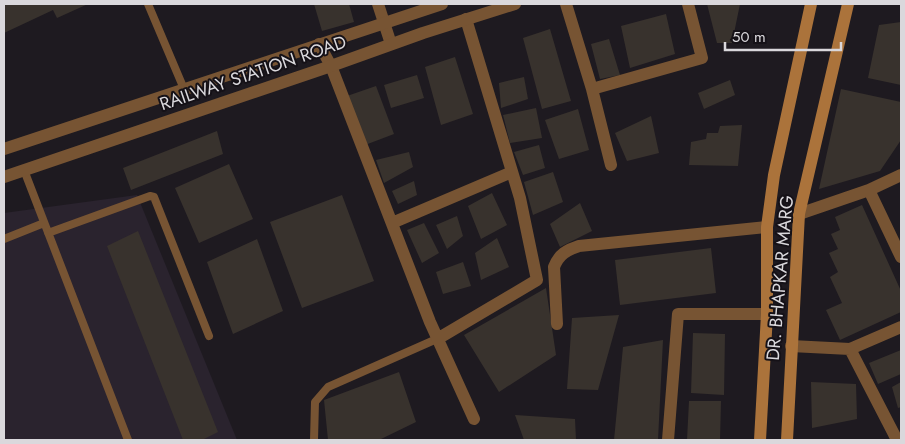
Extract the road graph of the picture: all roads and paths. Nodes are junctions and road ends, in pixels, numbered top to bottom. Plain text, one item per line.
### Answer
1 (148, 4) edge
2 (378, 4) edge
3 (442, 4) edge
4 (515, 4) edge
5 (566, 4) edge
6 (688, 4) edge
7 (811, 4) edge
8 (848, 4) edge
9 (466, 19) junction
10 (384, 23) junction
11 (319, 44) junction
12 (391, 44) junction
13 (331, 66) junction
14 (184, 89) junction
15 (592, 89) junction
16 (4, 149) edge
17 (611, 165) dead end
18 (24, 170) junction
19 (512, 172) junction
20 (901, 175) edge
21 (4, 177) edge
22 (869, 190) junction
23 (800, 214) junction
24 (44, 223) junction
25 (392, 223) junction
26 (767, 227) junction
27 (48, 233) junction
28 (4, 239) edge
29 (901, 257) edge
30 (767, 314) junction
31 (557, 324) dead end
32 (901, 327) edge
33 (209, 336) dead end
34 (439, 338) junction
35 (791, 346) junction
36 (850, 349) junction
37 (474, 419) dead end
38 (128, 440) edge
39 (314, 440) edge
40 (668, 440) edge
41 (760, 440) edge
42 (787, 440) edge
43 (897, 440) edge

1 - 14 lane
2 - 10 street
3 - 10 street, RAILWAY STATION ROAD
4 - 9 street, RAILWAY STATION ROAD
5 - 15 street
6 - 15 street
7 - 26 main road, DR. BHAPKAR MARG
8 - 23 main road, DR. BHAPKAR MARG
9 - 12 street, RAILWAY STATION ROAD
9 - 19 street
10 - 11 street, RAILWAY STATION ROAD
10 - 12 street
11 - 13 street
11 - 14 street, RAILWAY STATION ROAD
12 - 13 street, RAILWAY STATION ROAD
13 - 18 street, RAILWAY STATION ROAD
13 - 25 street
14 - 16 street, RAILWAY STATION ROAD
15 - 17 street
18 - 21 street, RAILWAY STATION ROAD
18 - 24 lane
19 - 25 street
19 - 34 street
20 - 22 street
22 - 23 street
22 - 29 street
23 - 35 main road, DR. BHAPKAR MARG
24 - 27 lane
24 - 28 lane
25 - 34 street
26 - 30 main road, DR. BHAPKAR MARG
26 - 31 street
27 - 33 lane
27 - 38 lane
30 - 40 street
30 - 41 main road, DR. BHAPKAR MARG
32 - 36 street
34 - 37 street
34 - 39 lane
35 - 36 street
35 - 42 main road, DR. BHAPKAR MARG
36 - 43 street

